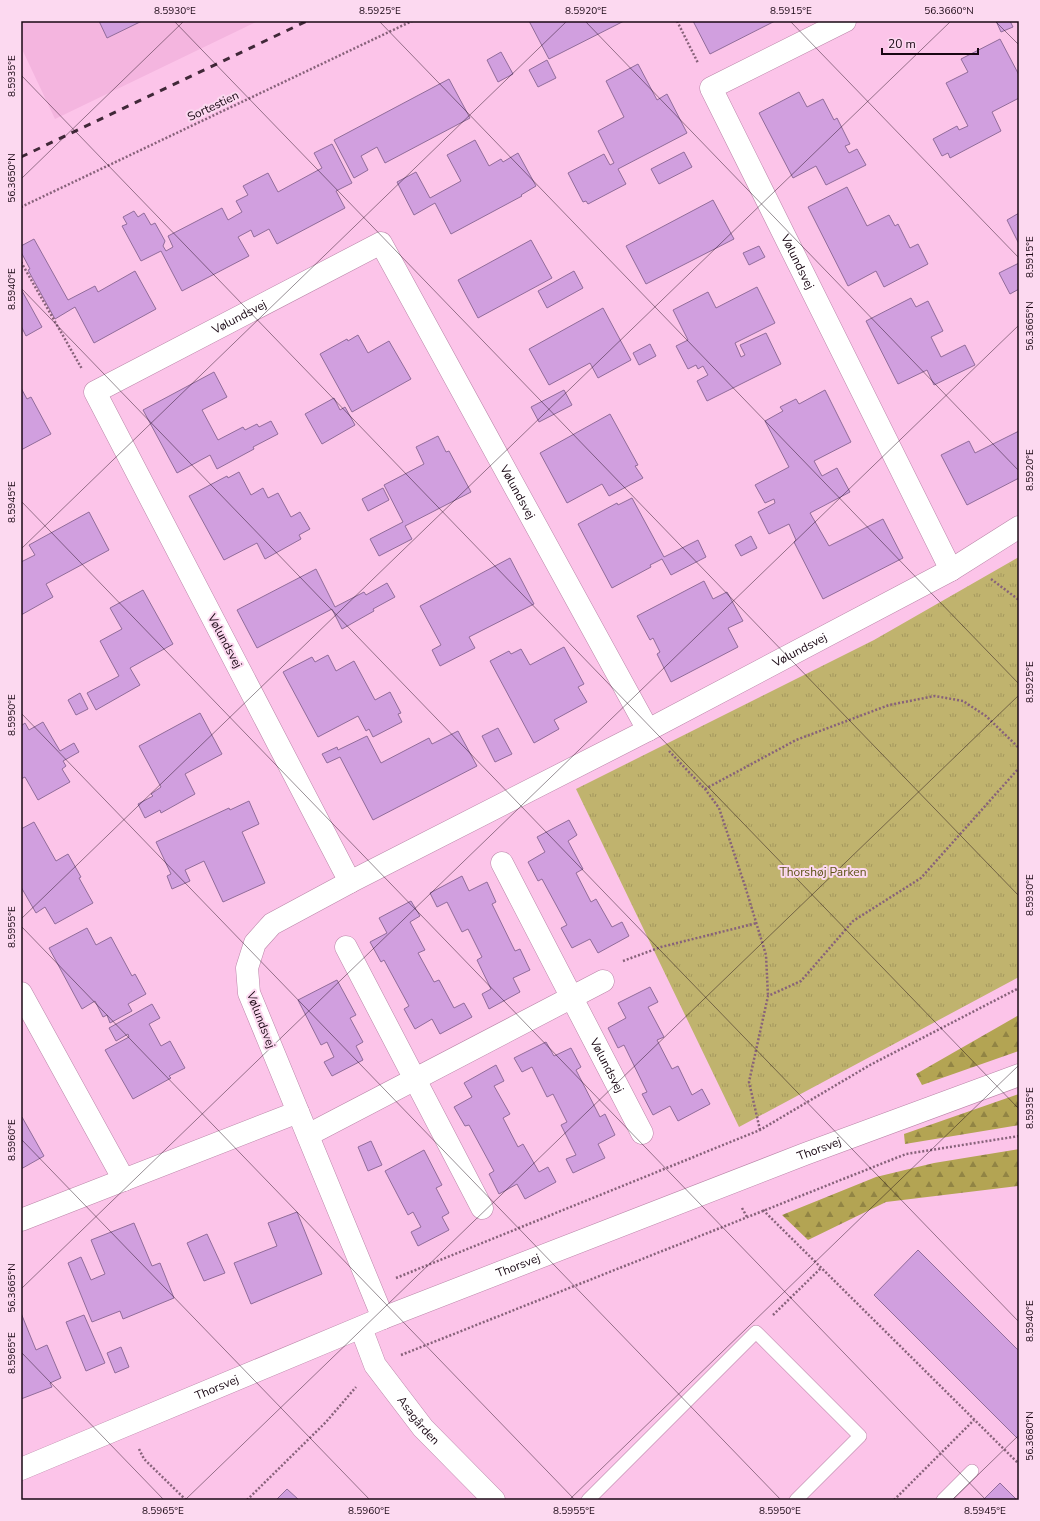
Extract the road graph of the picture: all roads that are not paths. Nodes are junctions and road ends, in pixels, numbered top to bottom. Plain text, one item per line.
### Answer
1 (845, 21) edge
2 (1019, 527) edge
3 (959, 565) junction
4 (648, 730) junction
5 (502, 864) dead end
6 (350, 882) junction
7 (346, 947) dead end
8 (603, 981) road end
9 (21, 993) edge
10 (571, 997) junction
11 (1019, 1075) edge
12 (415, 1079) junction
13 (298, 1112) junction
14 (642, 1133) dead end
15 (308, 1135) junction
16 (124, 1180) junction
17 (482, 1208) dead end
18 (21, 1220) edge
19 (383, 1318) junction
20 (361, 1328) junction
21 (21, 1469) edge
22 (972, 1471) dead end
23 (494, 1500) edge
24 (588, 1500) edge
25 (796, 1500) edge
26 (943, 1500) edge

1 - 3 street, Vølundsvej
2 - 3 street, Vølundsvej
3 - 4 street, Vølundsvej
4 - 6 street, Vølundsvej
4 - 6 street, Vølundsvej
5 - 10 street, Vølundsvej
6 - 13 street, Vølundsvej
7 - 12 street
8 - 10 street
9 - 16 street
10 - 12 street
10 - 14 street, Vølundsvej
11 - 19 street, Thorsvej
12 - 15 street
12 - 17 street
13 - 15 street, Vølundsvej
13 - 16 street
15 - 19 street, Vølundsvej
16 - 18 street
19 - 20 street, Thorsvej
20 - 21 street, Thorsvej
20 - 23 street, Asagården
22 - 26 lane
24 - 25 lane

